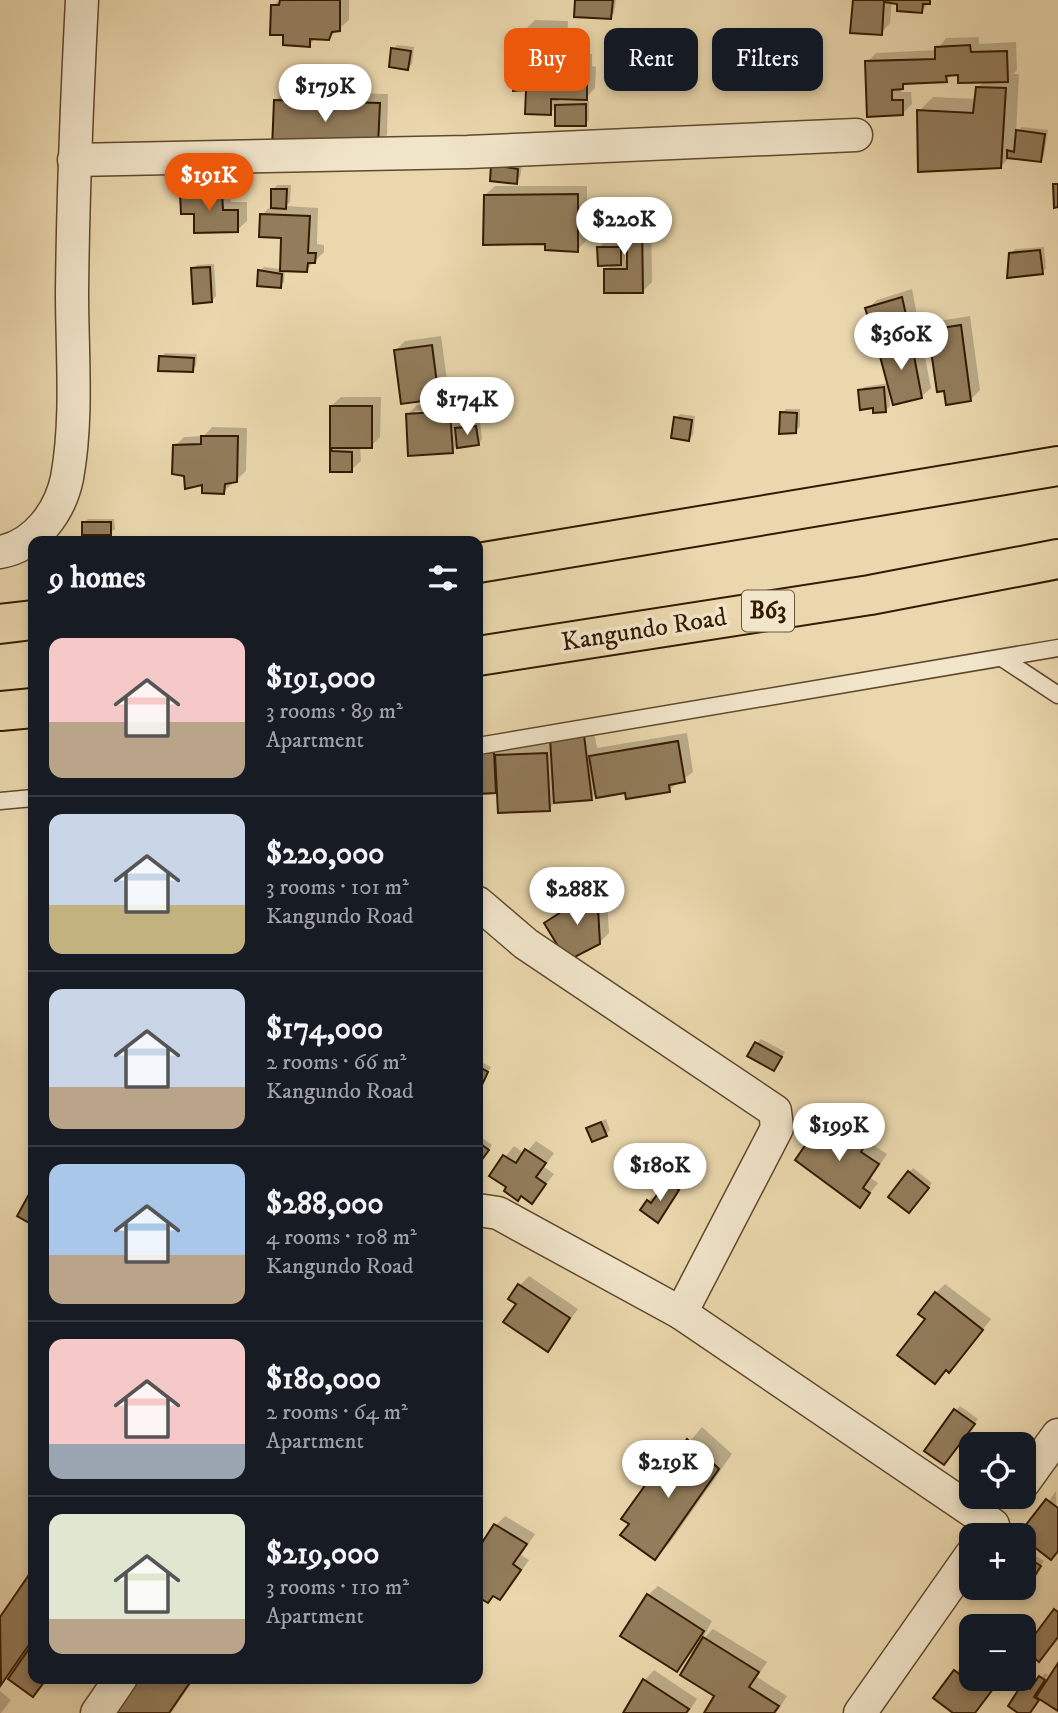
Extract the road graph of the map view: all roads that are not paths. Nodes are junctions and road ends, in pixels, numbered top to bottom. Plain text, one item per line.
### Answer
1 (82, 0) edge
2 (856, 135) dead end
3 (74, 160) junction
4 (1058, 466) edge
5 (43, 536) edge
6 (28, 543) edge
7 (0, 552) edge
8 (1058, 559) edge
9 (483, 562) edge
10 (28, 621) edge
11 (0, 624) edge
12 (1058, 648) edge
13 (483, 655) edge
14 (1002, 658) junction
15 (1058, 695) edge
16 (28, 708) edge
17 (0, 711) edge
18 (483, 745) edge
19 (28, 798) edge
20 (0, 801) edge
21 (483, 907) edge
22 (483, 1211) edge
23 (681, 1313) junction
24 (1058, 1435) edge
25 (1036, 1465) edge
26 (979, 1523) edge
27 (959, 1572) edge
28 (117, 1684) edge
29 (97, 1713) edge
30 (860, 1713) edge

1 - 3 street
2 - 3 street
3 - 5 street
4 - 9 highway
6 - 7 street
8 - 13 highway, Kangundo Road / B63
10 - 11 highway
12 - 14 lane
14 - 15 lane
14 - 18 lane
16 - 17 highway
19 - 20 lane
21 - 23 street
22 - 23 street
23 - 26 street
24 - 25 street
27 - 30 street
28 - 29 street

